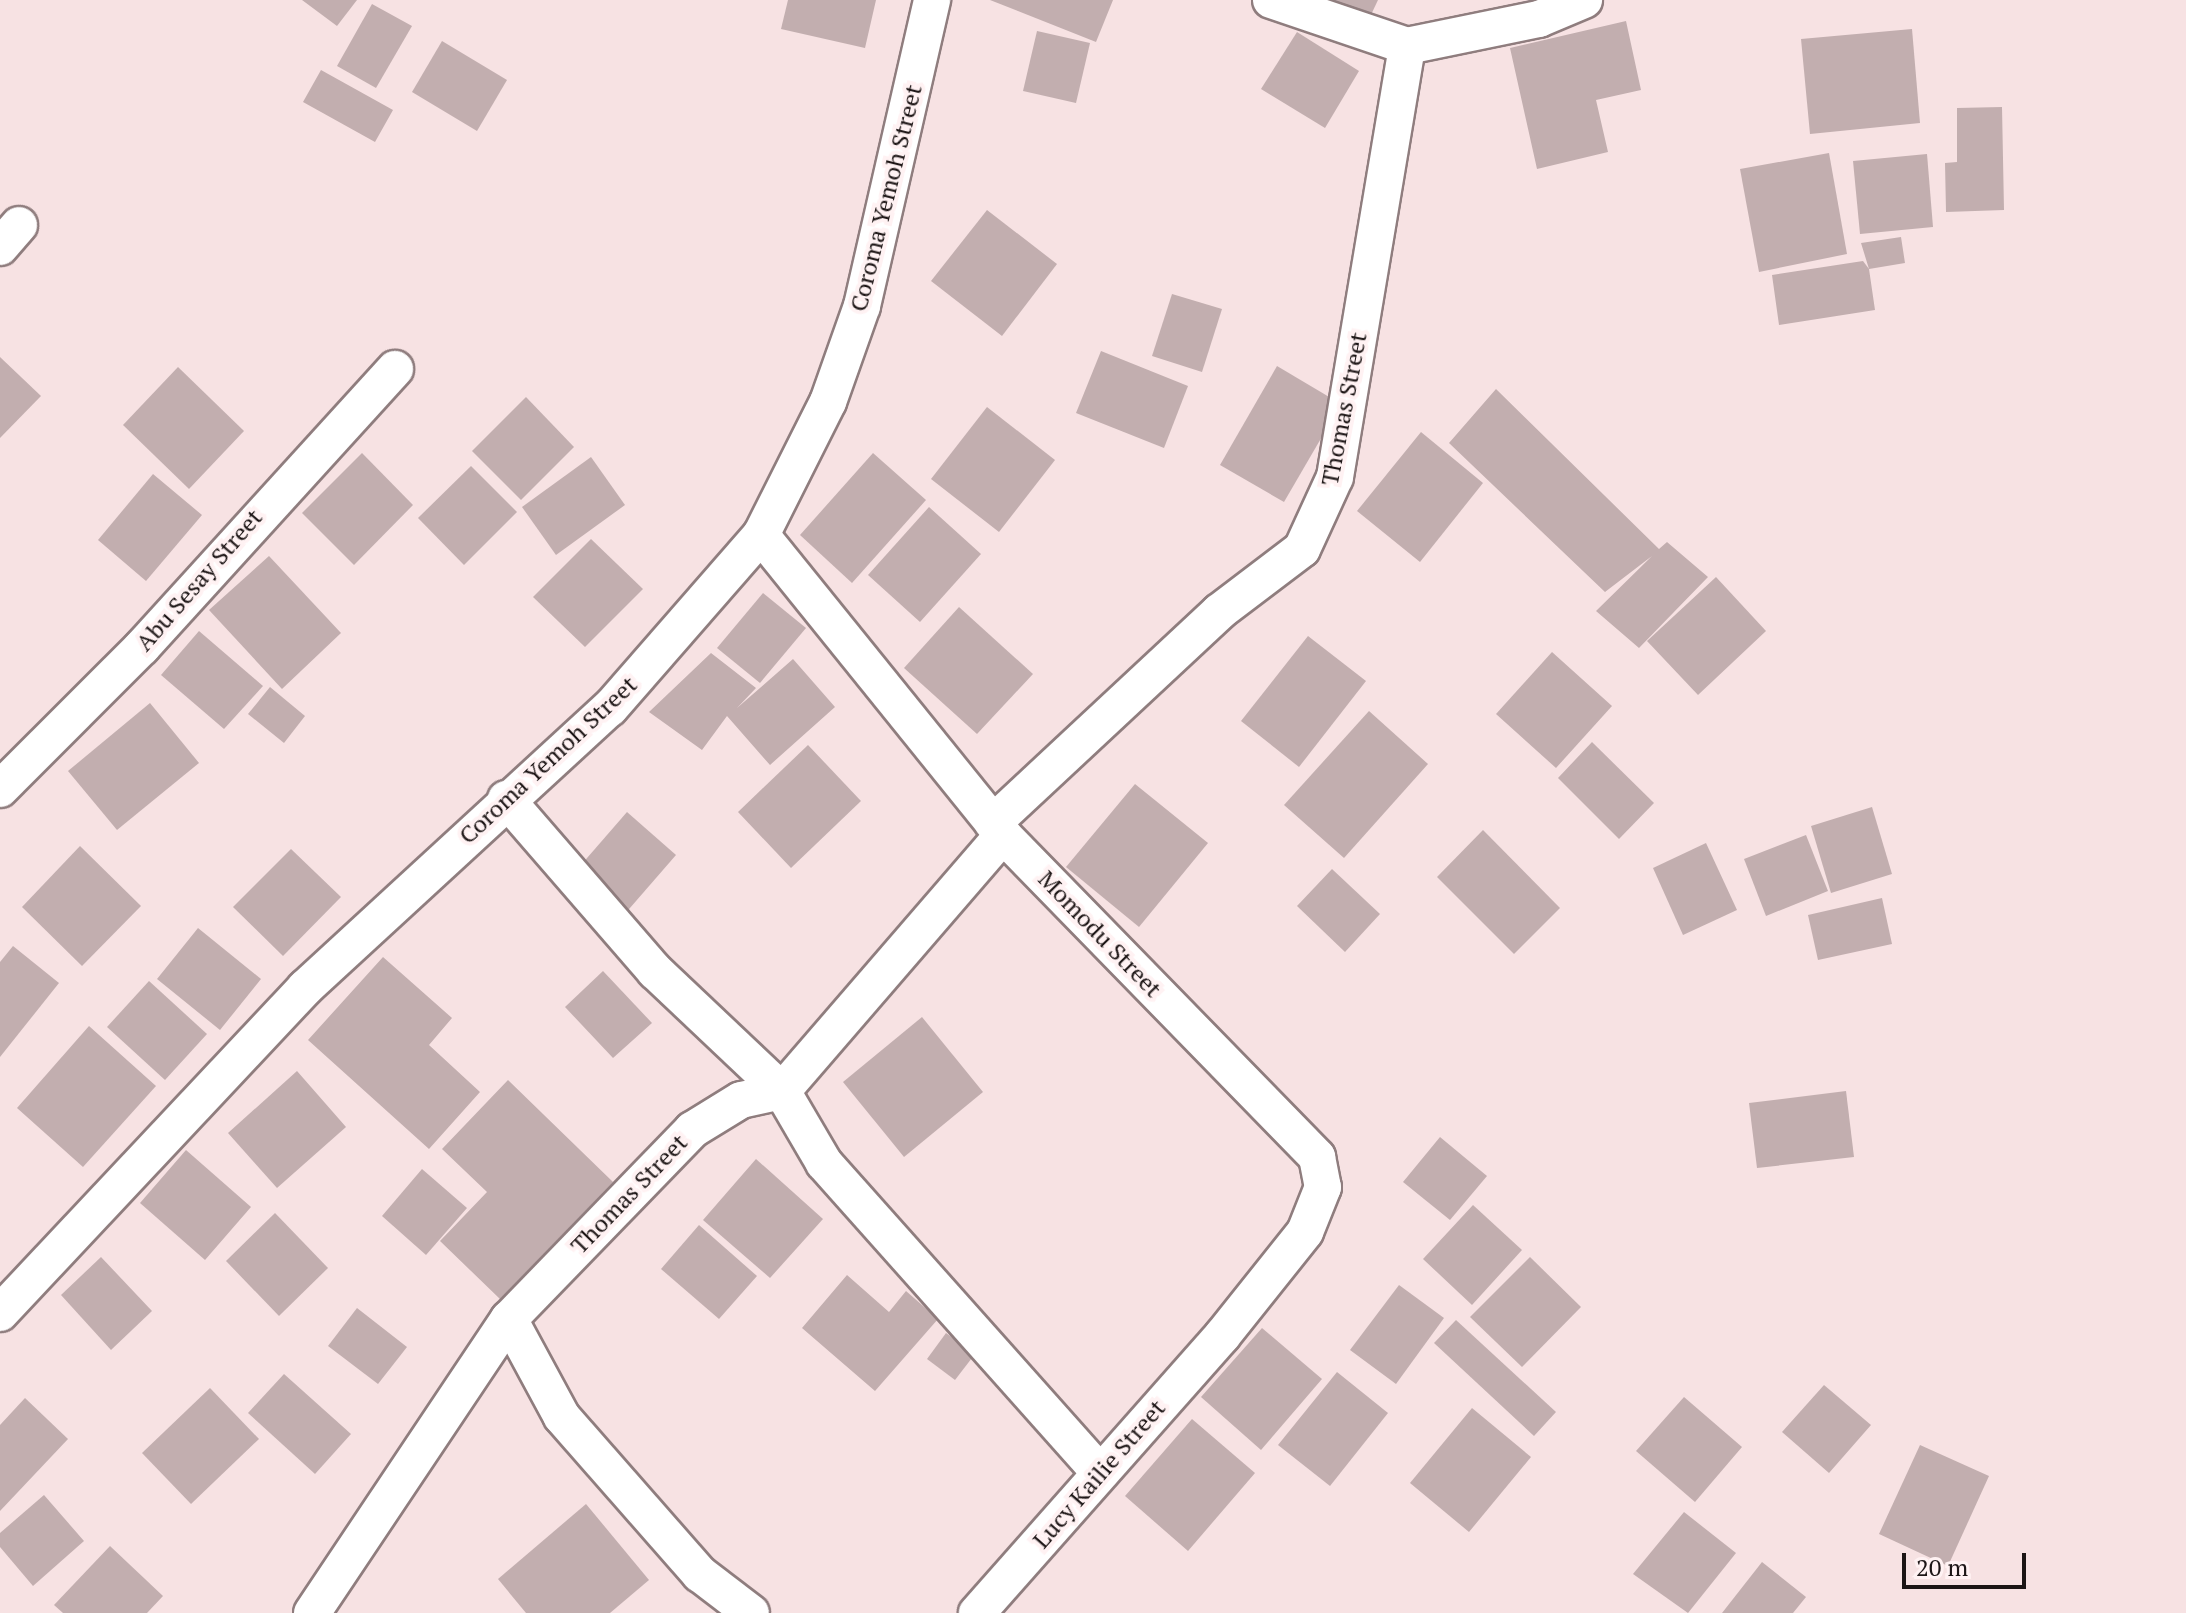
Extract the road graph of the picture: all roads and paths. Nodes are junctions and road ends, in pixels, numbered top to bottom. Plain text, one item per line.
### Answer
1 (932, 0) edge
2 (1271, 0) edge
3 (1584, 0) edge
4 (1407, 46) junction
5 (395, 369) dead end
6 (761, 535) junction
7 (0, 789) edge
8 (506, 799) junction
9 (998, 829) junction
10 (782, 1091) junction
11 (0, 1313) edge
12 (509, 1319) junction
13 (1222, 1336) joint
14 (1100, 1473) junction
15 (312, 1613) edge
16 (751, 1613) edge
17 (977, 1613) edge

1 - 6 street, Coroma Yemoh Street
2 - 4 street
3 - 4 street
4 - 9 street, Thomas Street
5 - 7 street, Abu Sesay Street
6 - 8 street, Coroma Yemoh Street
6 - 9 street, Momodu Street
8 - 10 street
8 - 11 street, Coroma Yemoh Street
9 - 10 street, Thomas Street
9 - 13 street, Momodu Street
10 - 12 street, Thomas Street
10 - 14 street
12 - 15 street, Thomas Street
12 - 16 street
13 - 14 street, Lucy Kailie Street
14 - 17 street, Lucy Kailie Street

